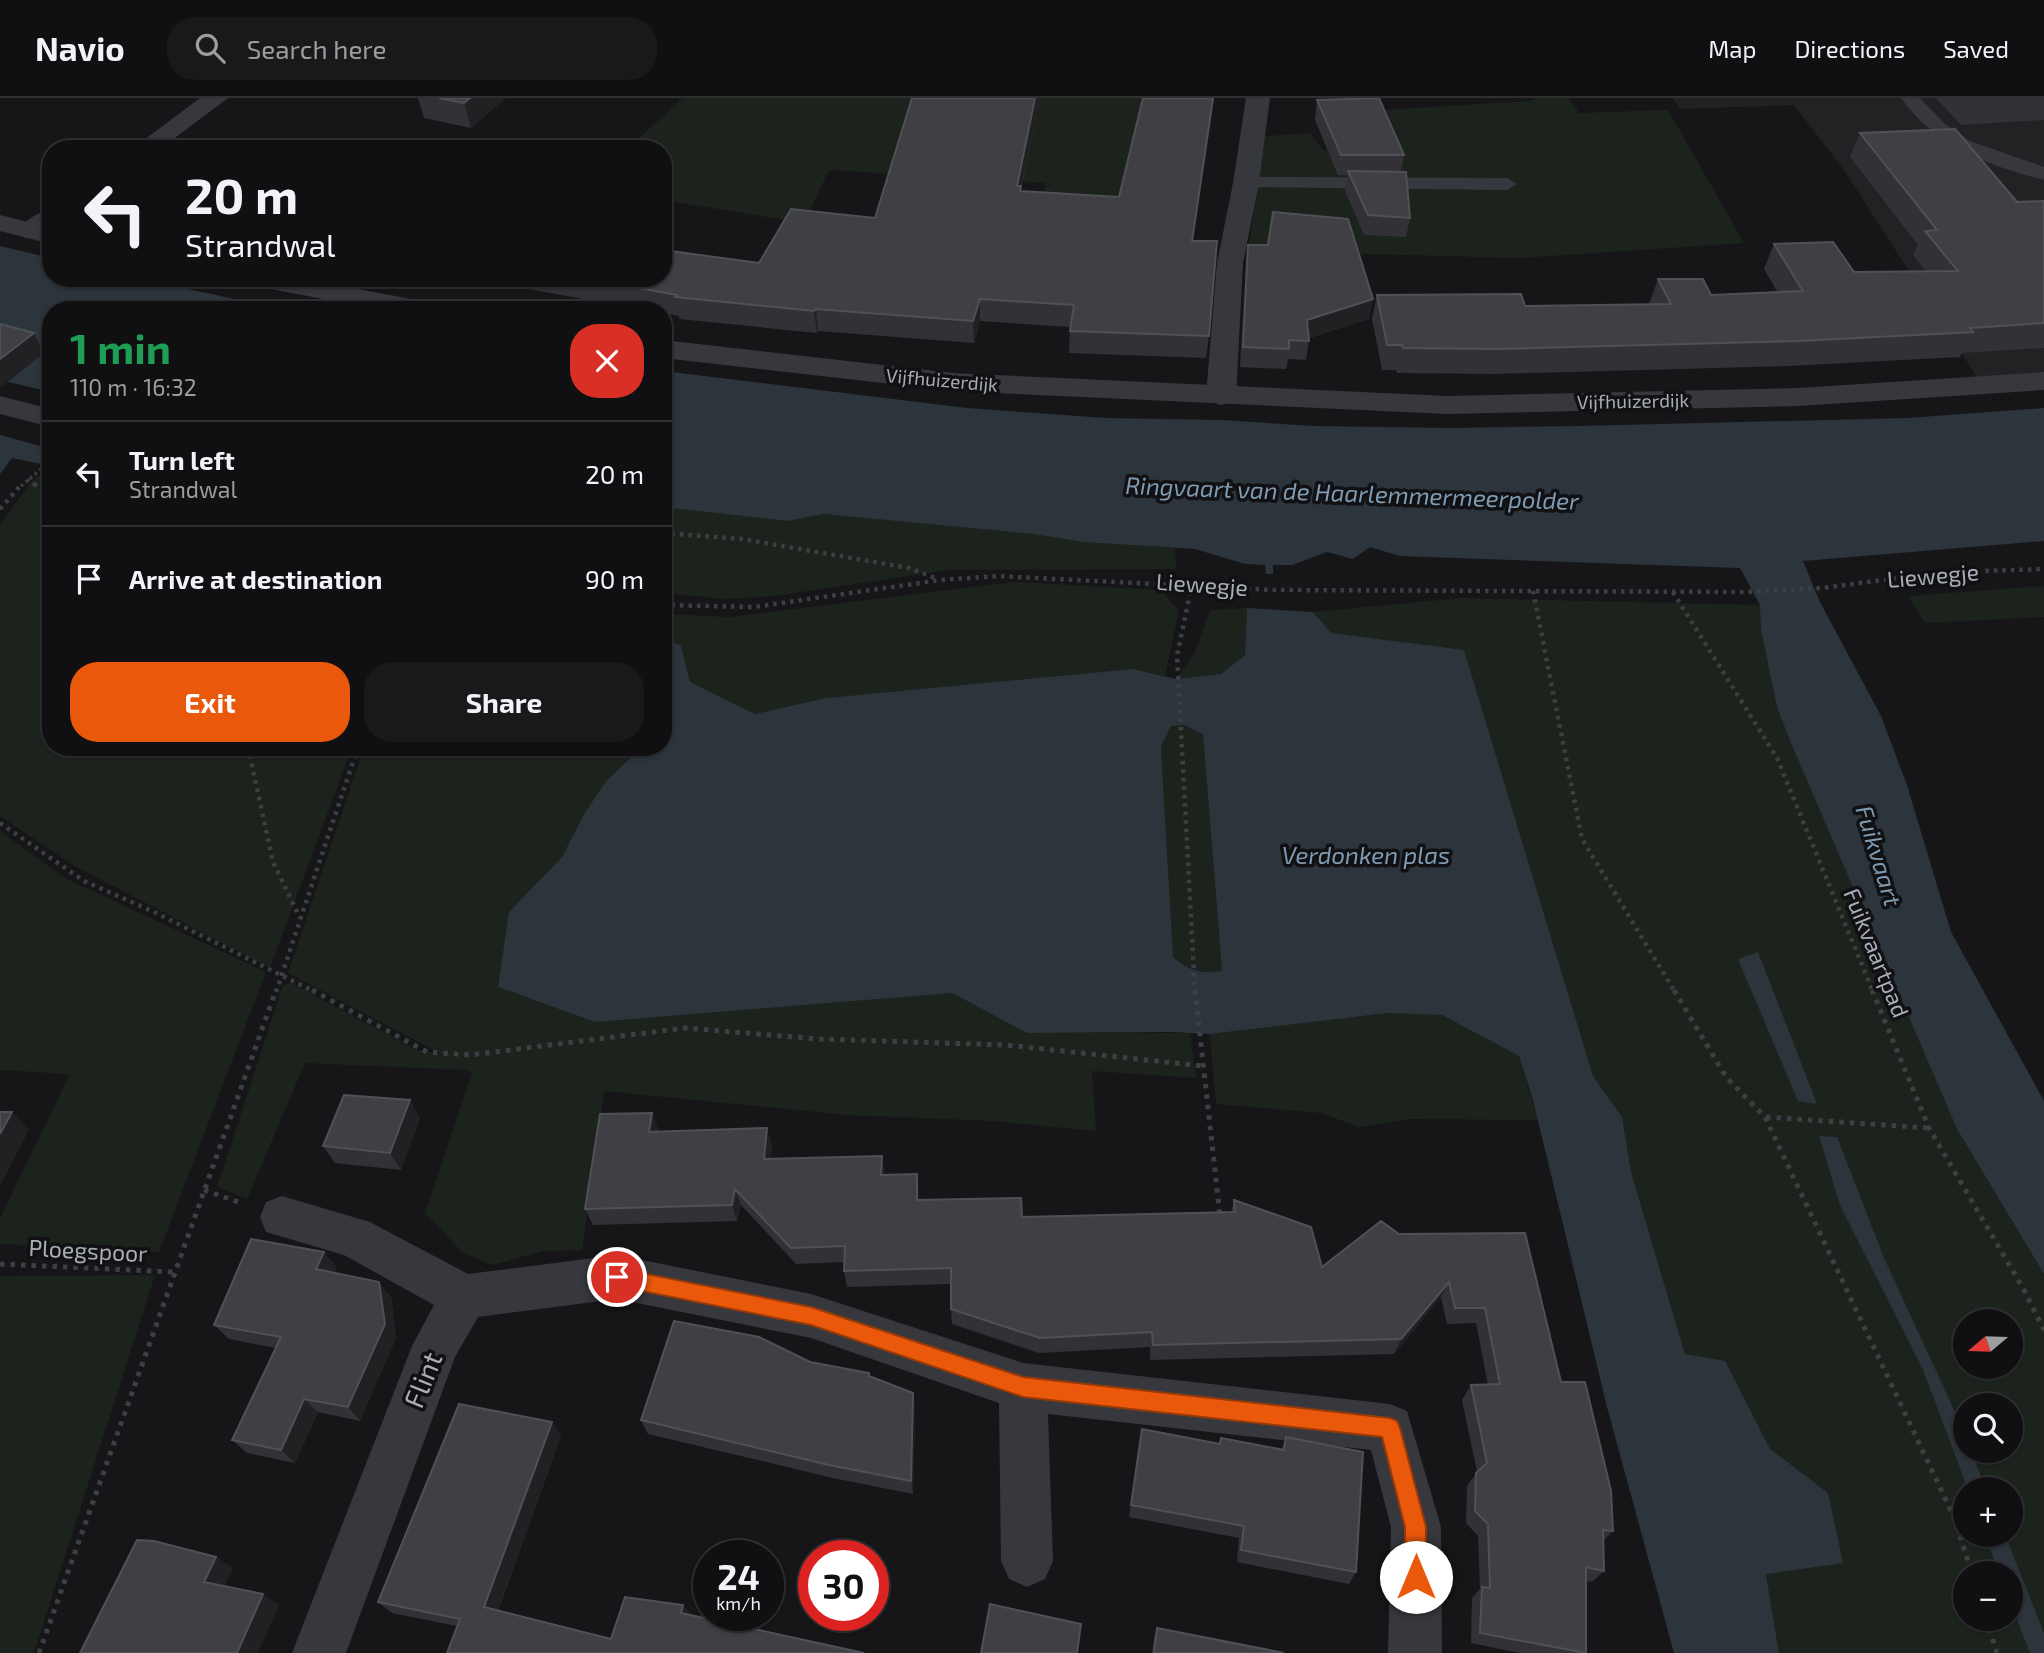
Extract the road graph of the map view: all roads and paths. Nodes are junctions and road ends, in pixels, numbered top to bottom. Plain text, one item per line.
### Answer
1 (216, 98) edge
2 (1258, 98) edge
3 (1910, 98) edge
4 (157, 140) edge
5 (2044, 174) edge
6 (1246, 183) junction
7 (1507, 184) dead end
8 (0, 222) edge
9 (42, 228) edge
10 (304, 287) edge
11 (379, 301) edge
12 (672, 350) edge
13 (2044, 381) edge
14 (1221, 396) junction
15 (0, 405) edge
16 (42, 416) edge
17 (42, 468) edge
18 (27, 479) junction
19 (42, 491) edge
20 (0, 509) edge
21 (672, 534) edge
22 (2044, 569) edge
23 (940, 580) junction
24 (1192, 584) junction
25 (1533, 591) junction
26 (1672, 591) junction
27 (672, 605) edge
28 (250, 756) edge
29 (355, 756) edge
30 (0, 823) edge
31 (300, 918) junction
32 (281, 975) junction
33 (1203, 1066) junction
34 (1765, 1117) junction
35 (1929, 1128) junction
36 (282, 1217) dead end
37 (1222, 1228) edge
38 (0, 1264) edge
39 (175, 1272) junction
40 (464, 1297) junction
41 (2044, 1330) edge
42 (1023, 1387) junction
43 (1027, 1561) dead end
44 (1968, 1561) edge
45 (1990, 1631) edge
46 (39, 1653) edge
47 (319, 1653) edge
48 (1415, 1653) edge
49 (1997, 1653) edge

1 - 4 street
2 - 6 street
3 - 5 lane
6 - 7 lane
6 - 14 street
8 - 9 street
10 - 11 street
12 - 14 street, Vijfhuizerdijk
13 - 14 street, Vijfhuizerdijk
15 - 16 street
17 - 18 path
18 - 19 path
18 - 20 path
21 - 23 path
22 - 26 path, Liewegje
23 - 24 path, Liewegje
23 - 27 path, Liewegje
24 - 25 path, Liewegje
24 - 33 path
25 - 26 path, Liewegje
25 - 34 path
26 - 35 path, Fuikvaartpad
28 - 31 path
29 - 31 path
30 - 32 path
31 - 32 path
32 - 33 path
32 - 39 path
33 - 37 path
34 - 35 path
34 - 44 path
35 - 41 path, Fuikvaartpad
36 - 40 street
38 - 39 path, Ploegspoor
39 - 46 path
40 - 42 street
40 - 47 street, Flint
42 - 43 street
42 - 48 street
45 - 49 path

